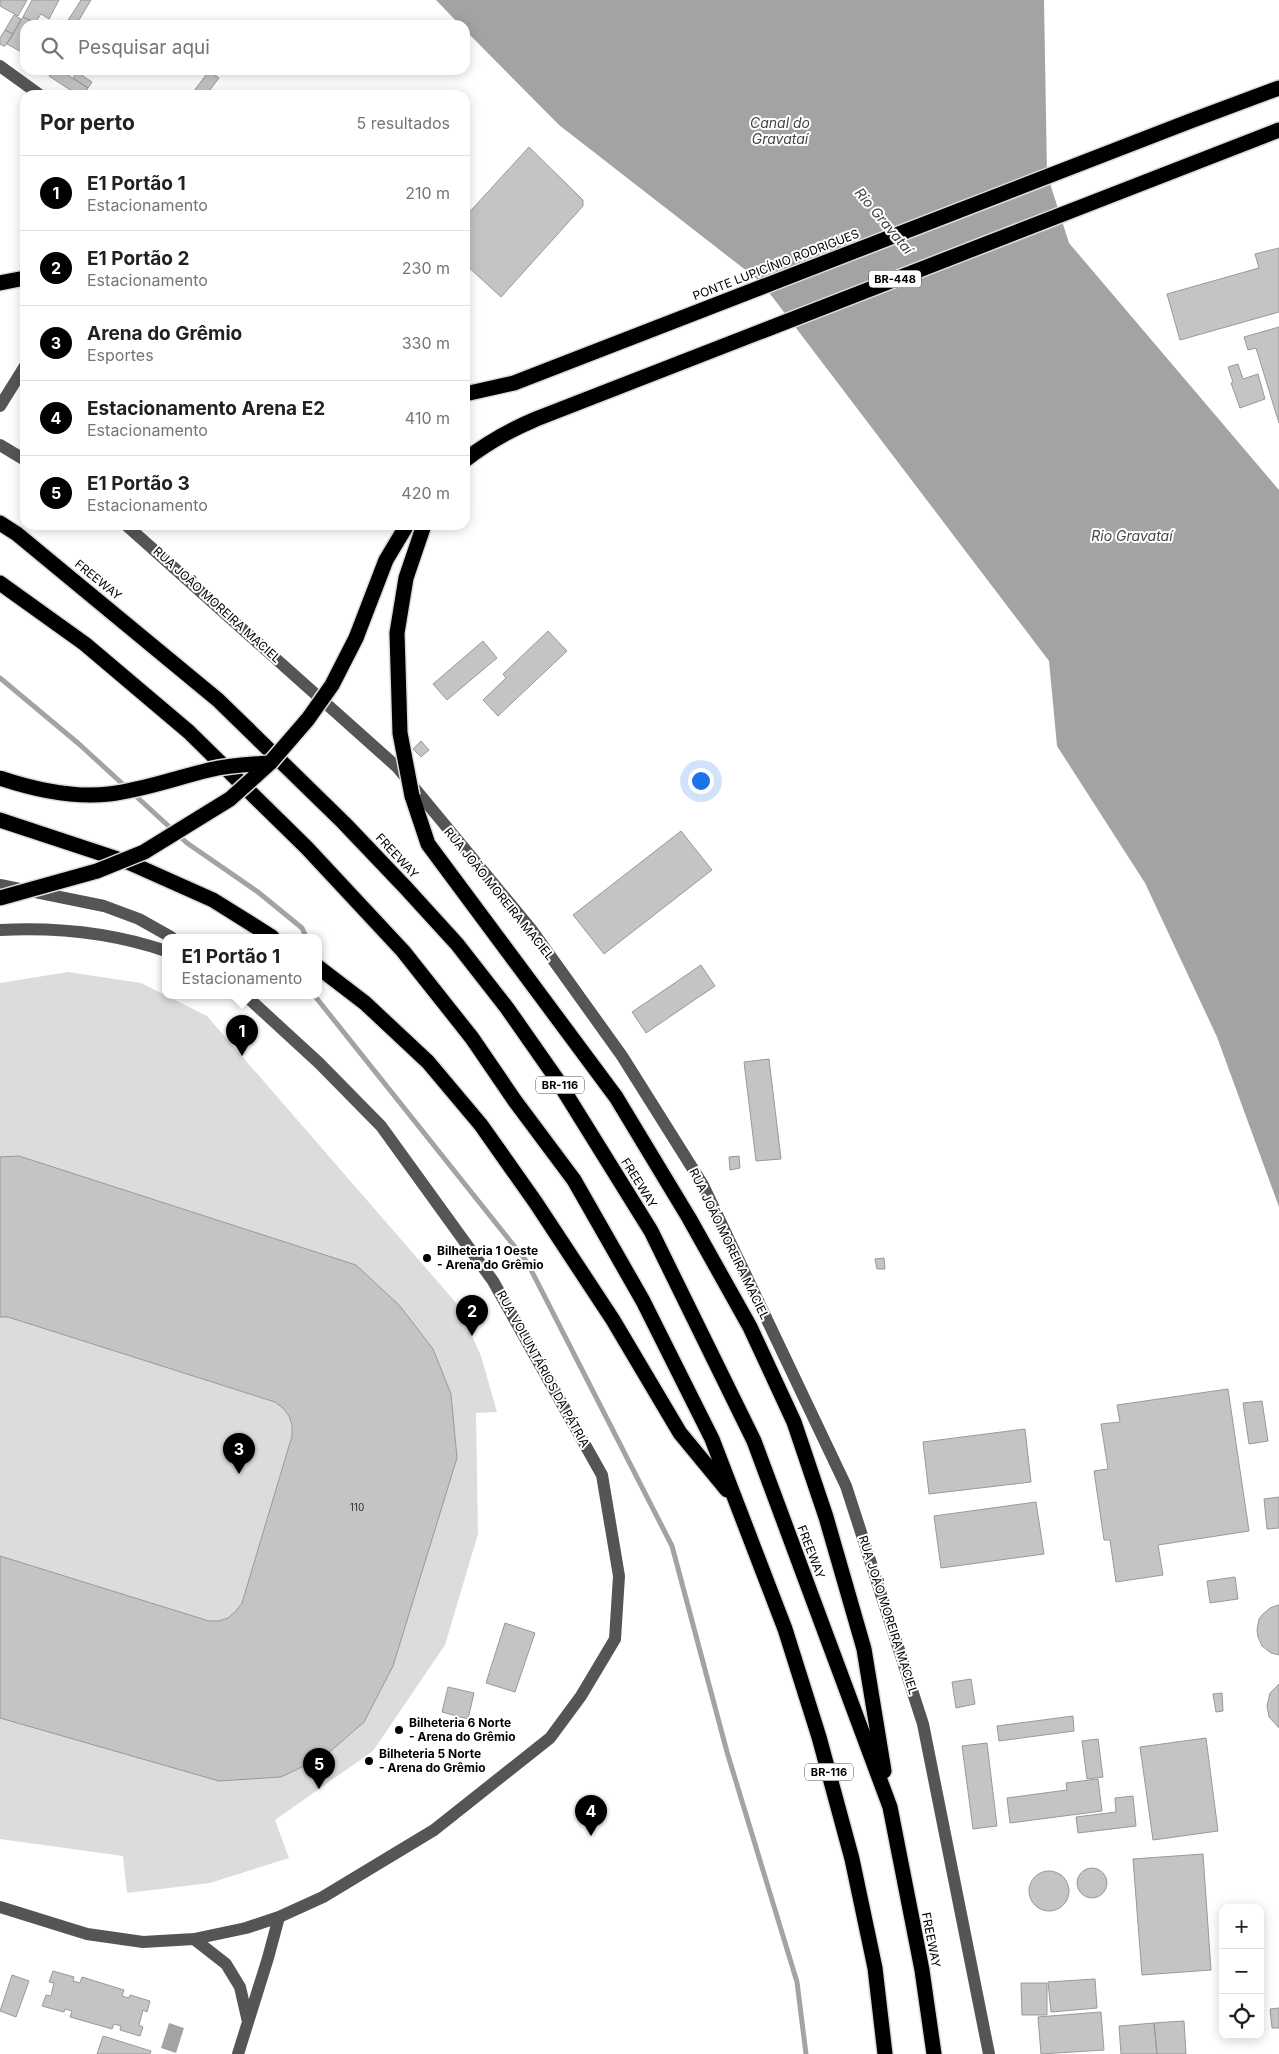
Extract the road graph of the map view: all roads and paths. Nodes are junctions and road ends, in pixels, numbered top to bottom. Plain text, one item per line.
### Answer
1 (0, 66) edge
2 (1279, 88) edge
3 (33, 90) edge
4 (1279, 130) edge
5 (20, 279) edge
6 (0, 283) edge
7 (20, 374) edge
8 (470, 393) edge
9 (0, 406) edge
10 (0, 445) edge
11 (470, 456) edge
12 (20, 457) edge
13 (0, 523) edge
14 (132, 530) edge
15 (404, 530) edge
16 (422, 530) edge
17 (0, 583) edge
18 (270, 763) junction
19 (0, 778) edge
20 (0, 820) edge
21 (0, 885) edge
22 (0, 898) edge
23 (0, 930) edge
24 (166, 934) edge
25 (267, 934) edge
26 (162, 950) edge
27 (322, 970) edge
28 (249, 999) edge
29 (736, 1500) junction
30 (890, 1807) junction
31 (0, 1907) edge
32 (279, 1916) junction
33 (194, 1939) junction
34 (248, 2022) junction
35 (238, 2054) edge
36 (885, 2054) edge
37 (934, 2054) edge
38 (989, 2054) edge

1 - 3 street
2 - 8 highway, PONTE LUPICÍNIO RODRIGUES
4 - 11 highway, BR-448
5 - 6 highway
7 - 9 street
10 - 12 street
13 - 30 highway, FREEWAY / BR-116
14 - 38 street, RUA JOÃO MOREIRA MACIEL
15 - 18 highway, bridge
16 - 30 highway, bridge
17 - 29 highway, BR-116
18 - 19 highway, bridge
18 - 22 highway, bridge
20 - 25 highway
21 - 24 street
23 - 26 street
27 - 29 highway
28 - 32 street, RUA VOLUNTÁRIOS DA PÁTRIA
29 - 36 highway, BR-116
30 - 37 highway, FREEWAY / BR-116
31 - 33 street, RUA VOLUNTÁRIOS DA PÁTRIA
32 - 33 street, RUA VOLUNTÁRIOS DA PÁTRIA
32 - 34 street
33 - 34 street
34 - 35 street

